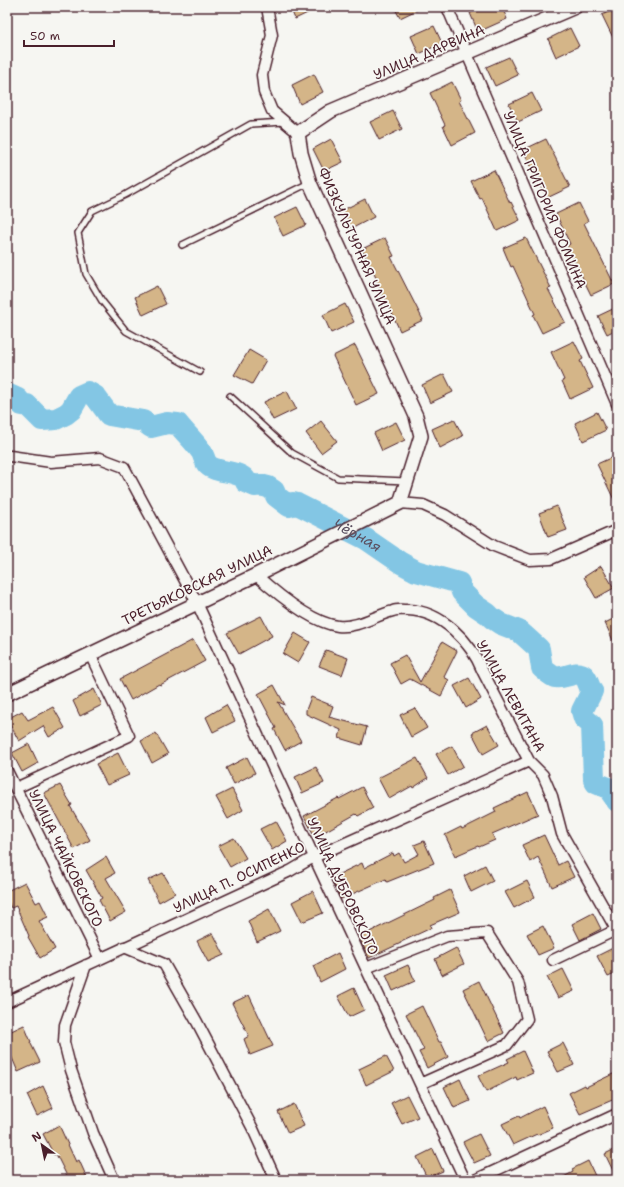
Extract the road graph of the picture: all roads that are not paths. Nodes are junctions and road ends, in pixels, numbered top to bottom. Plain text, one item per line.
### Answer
1 (267, 7) edge
2 (447, 7) edge
3 (575, 7) edge
4 (468, 54) junction
5 (285, 122) junction
6 (298, 133) junction
7 (310, 183) junction
8 (182, 245) dead end
9 (200, 372) dead end
10 (230, 396) dead end
11 (617, 404) edge
12 (7, 457) edge
13 (406, 481) junction
14 (400, 503) junction
15 (617, 530) edge
16 (256, 575) junction
17 (197, 603) junction
18 (90, 654) junction
19 (7, 694) edge
20 (529, 761) junction
21 (7, 771) edge
22 (16, 788) junction
23 (314, 857) junction
24 (617, 931) edge
25 (124, 947) junction
26 (100, 959) junction
27 (553, 960) dead end
28 (86, 965) junction
29 (366, 968) junction
30 (7, 1002) edge
31 (420, 1084) junction
32 (617, 1114) edge
33 (114, 1180) edge
34 (276, 1180) edge
35 (465, 1180) edge
36 (475, 1180) edge

1 - 5 street
2 - 4 street, УЛИЦА ГРИГОРИЯ ФОМИНА
3 - 4 street, УЛИЦА ДАРВИНА
4 - 6 street, УЛИЦА ДАРВИНА
4 - 11 street, УЛИЦА ГРИГОРИЯ ФОМИНА
5 - 6 street
5 - 9 lane
6 - 7 street, ФИЗКУЛЬТУРНАЯ УЛИЦА
7 - 8 lane
7 - 13 street, ФИЗКУЛЬТУРНАЯ УЛИЦА
10 - 13 lane
12 - 17 street, УЛИЦА ДУБРОВСКОГО
13 - 14 street, ФИЗКУЛЬТУРНАЯ УЛИЦА
14 - 15 street
14 - 16 street, ТРЕТЬЯКОВСКАЯ УЛИЦА
16 - 17 street, ТРЕТЬЯКОВСКАЯ УЛИЦА
16 - 20 street, УЛИЦА ЛЕВИТАНА
17 - 18 street, ТРЕТЬЯКОВСКАЯ УЛИЦА
17 - 23 street, УЛИЦА ДУБРОВСКОГО
18 - 19 street, ТРЕТЬЯКОВСКАЯ УЛИЦА
18 - 22 street
20 - 23 street, УЛИЦА П. ОСИПЕНКО
20 - 24 street, УЛИЦА ЛЕВИТАНА
21 - 22 street, УЛИЦА ЧАЙКОВСКОГО
22 - 26 street, УЛИЦА ЧАЙКОВСКОГО
23 - 25 street, УЛИЦА П. ОСИПЕНКО
23 - 29 street, УЛИЦА ДУБРОВСКОГО
24 - 27 street
25 - 26 street, УЛИЦА П. ОСИПЕНКО
25 - 34 street
26 - 28 street, УЛИЦА П. ОСИПЕНКО
28 - 30 street, УЛИЦА П. ОСИПЕНКО
28 - 33 street
29 - 31 street, УЛИЦА ДУБРОВСКОГО
29 - 31 street
31 - 35 street, УЛИЦА ДУБРОВСКОГО
32 - 36 street

